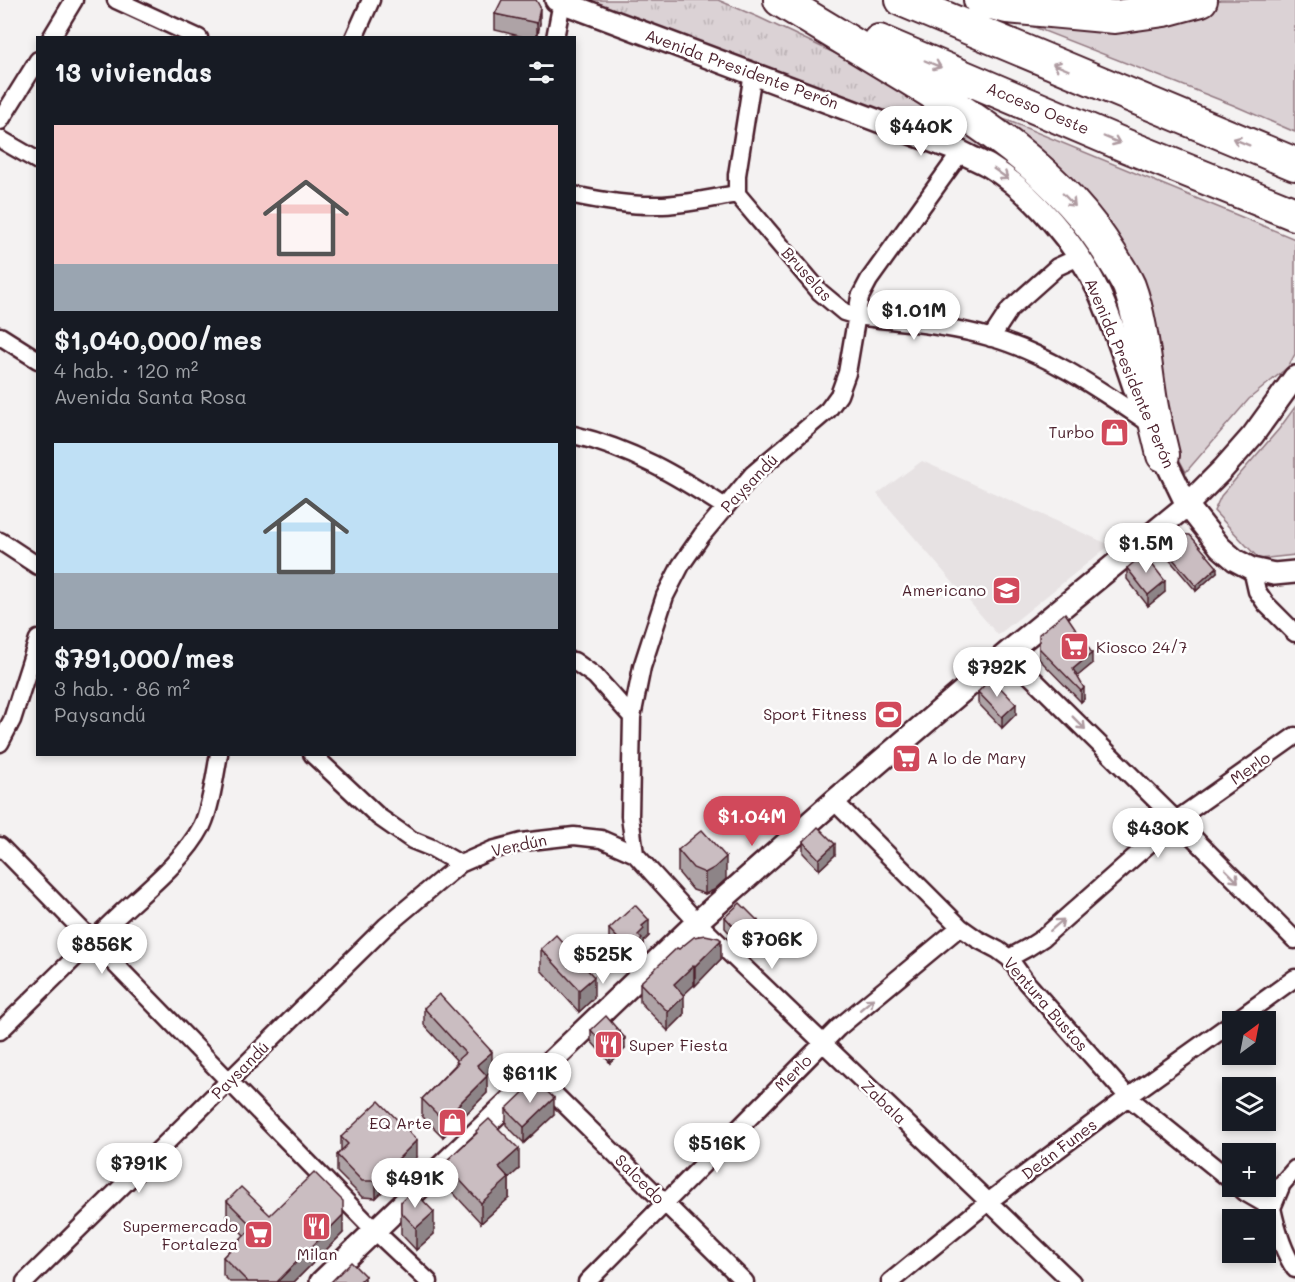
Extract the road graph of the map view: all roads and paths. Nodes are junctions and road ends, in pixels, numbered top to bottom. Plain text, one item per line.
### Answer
1 (74, 0) edge
2 (116, 0) edge
3 (371, 0) edge
4 (781, 0) edge
5 (902, 0) edge
6 (980, 0) edge
7 (1201, 0) edge
8 (559, 1) edge
9 (52, 36) edge
10 (195, 36) edge
11 (355, 36) edge
12 (555, 36) edge
13 (36, 63) edge
14 (753, 73) junction
15 (0, 121) edge
16 (0, 139) edge
17 (960, 152) junction
18 (36, 160) edge
19 (1295, 164) edge
20 (737, 194) junction
21 (576, 195) edge
22 (1295, 214) edge
23 (1079, 257) junction
24 (857, 316) junction
25 (0, 336) edge
26 (991, 338) junction
27 (36, 359) edge
28 (1295, 377) edge
29 (1146, 422) junction
30 (576, 436) edge
31 (1163, 455) junction
32 (1187, 506) junction
33 (725, 507) junction
34 (0, 541) edge
35 (36, 565) edge
36 (1252, 569) junction
37 (1295, 572) edge
38 (1295, 633) edge
39 (36, 645) edge
40 (1007, 653) junction
41 (576, 662) edge
42 (632, 717) junction
43 (1295, 736) edge
44 (0, 743) edge
45 (219, 756) edge
46 (314, 756) edge
47 (834, 801) junction
48 (1176, 820) junction
49 (0, 846) edge
50 (635, 854) junction
51 (460, 864) junction
52 (697, 922) junction
53 (960, 927) junction
54 (93, 940) junction
55 (1295, 940) edge
56 (1009, 958) junction
57 (1295, 978) edge
58 (1249, 1011) edge
59 (1222, 1030) edge
60 (0, 1031) edge
61 (823, 1043) junction
62 (535, 1075) junction
63 (228, 1081) junction
64 (1128, 1097) junction
65 (1295, 1168) edge
66 (1222, 1173) edge
67 (1253, 1197) edge
68 (988, 1202) junction
69 (664, 1203) junction
70 (1272, 1208) junction
71 (374, 1230) junction
72 (1295, 1269) edge
73 (1295, 1275) edge
74 (25, 1282) edge
75 (321, 1282) edge
76 (429, 1282) edge
77 (587, 1282) edge
78 (745, 1282) edge
79 (890, 1282) edge
80 (1072, 1282) edge
81 (1287, 1282) edge

1 - 9 street
2 - 10 street
3 - 11 street
4 -> 22 highway, Acceso Oeste
4 -> 31 highway
19 -> 5 highway
6 - 7 highway
8 - 12 street
8 - 14 street, Avenida Presidente Perón
13 - 15 street
14 - 17 street, Avenida Presidente Perón
14 - 20 street
16 - 18 street
17 -> 23 street, Avenida Presidente Perón
17 - 24 street, Paysandú
20 - 21 street
20 - 24 street, Bruselas
23 - 26 street
23 - 29 street, Avenida Presidente Perón
24 - 26 street, Bruselas
24 - 33 street, Paysandú
25 - 27 street
26 - 29 street, Bruselas
28 - 32 street
29 - 31 street, Avenida Presidente Perón
30 - 33 street
31 - 32 street, Avenida Presidente Perón
32 - 36 street, Avenida Presidente Perón
32 - 40 street
33 - 42 street, Paysandú
34 - 35 street
36 - 37 street
36 - 38 street
39 - 44 street
40 - 47 street
40 -> 48 street
41 - 42 street
42 - 50 street, Paysandú
43 - 48 street, Merlo
45 - 54 street
46 - 51 street
47 - 52 street
47 - 53 street, Ventura Bustos
48 -> 55 street
56 -> 48 street, Merlo
49 - 54 street
50 - 51 street, Verdún
50 - 52 street, Verdún
51 - 63 street, Paysandú
52 - 61 street, Zabala
52 - 62 street
53 - 56 street, Ventura Bustos
61 -> 53 street, Merlo
54 - 60 street
54 - 63 street
56 - 64 street, Ventura Bustos
57 - 58 street, Deán Funes
59 - 64 street, Deán Funes
61 - 68 street, Zabala
61 - 69 street, Merlo
62 - 69 street, Salcedo
62 - 71 street
63 - 71 street
63 - 74 street, Paysandú
64 - 66 street, Ventura Bustos
64 - 68 street, Deán Funes
65 - 70 street
67 - 70 street
68 - 79 street, Deán Funes
68 - 80 street, Zabala
69 - 77 street, Merlo
69 - 78 street, Salcedo
70 - 72 street
71 - 75 street
71 - 76 street
73 - 81 street

